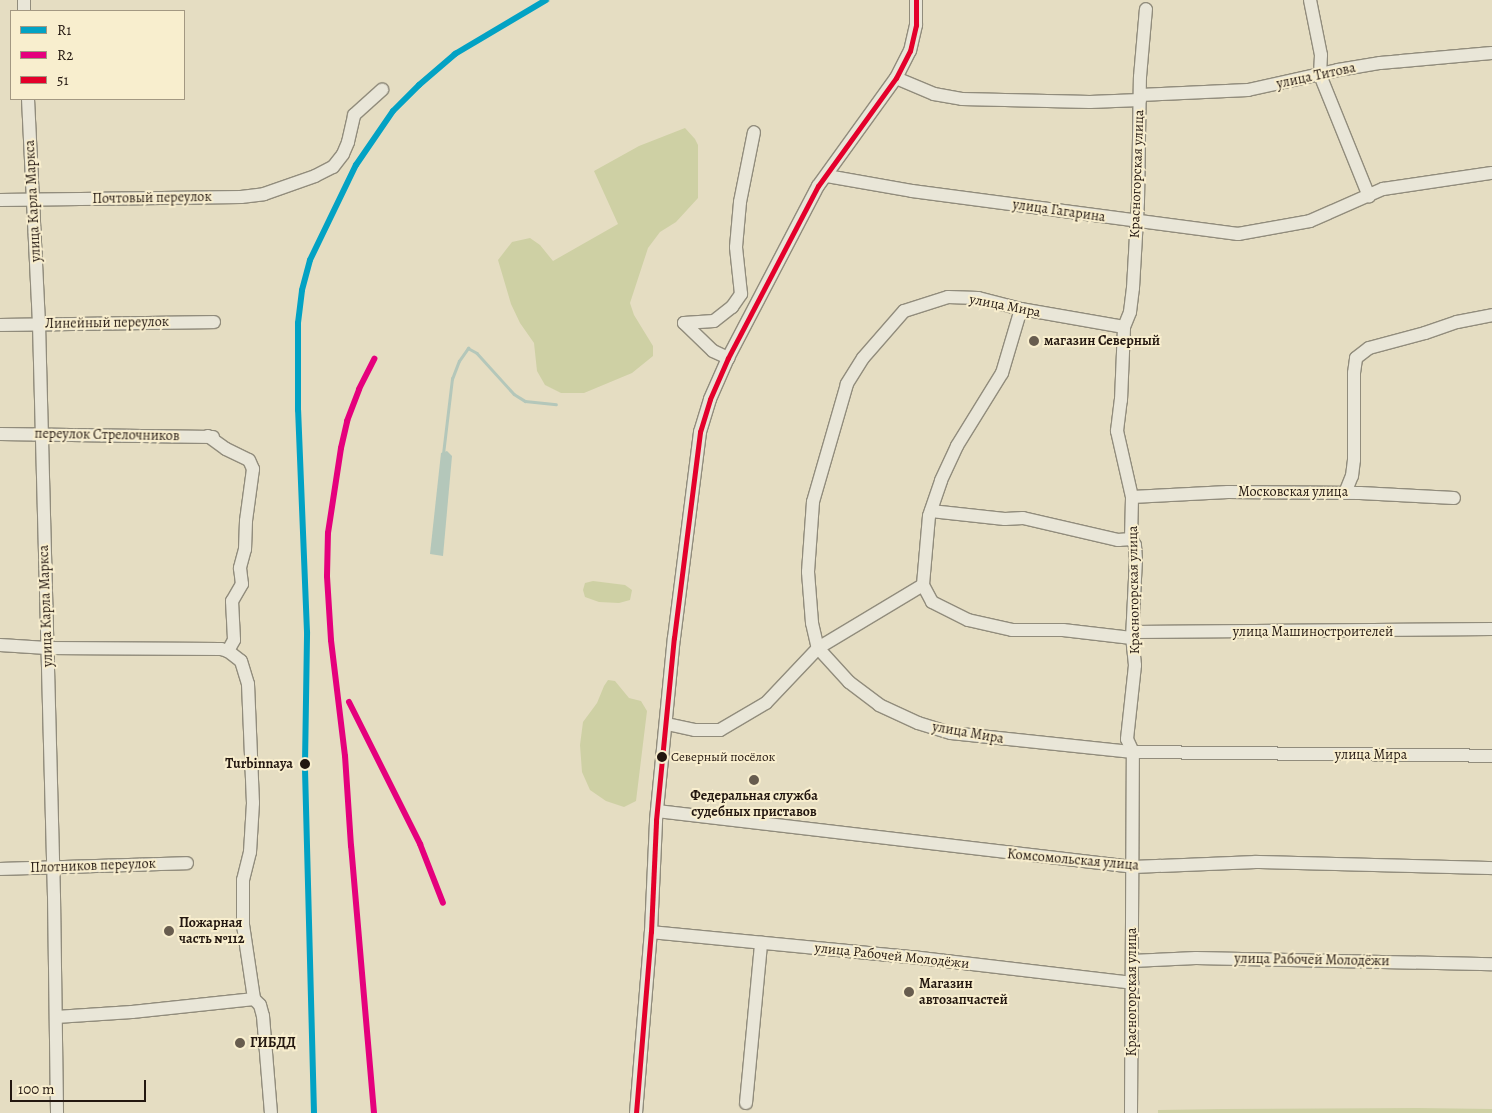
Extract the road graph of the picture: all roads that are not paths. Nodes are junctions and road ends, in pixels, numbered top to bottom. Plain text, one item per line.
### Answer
1 (916, 0) edge
2 (1310, 0) edge
3 (1146, 9) dead end
4 (1492, 53) edge
5 (1320, 75) junction
6 (896, 78) junction
7 (382, 90) dead end
8 (1140, 98) junction
9 (28, 100) edge
10 (754, 132) dead end
11 (1492, 173) edge
12 (827, 176) junction
13 (1369, 196) junction
14 (0, 200) edge
15 (33, 200) junction
16 (1137, 221) junction
17 (1021, 309) junction
18 (1492, 315) edge
19 (214, 322) dead end
20 (39, 324) junction
21 (0, 325) edge
22 (1124, 327) junction
23 (728, 358) junction
24 (41, 433) junction
25 (0, 434) edge
26 (1345, 492) junction
27 (1132, 497) junction
28 (1454, 498) dead end
29 (931, 511) junction
30 (1132, 539) junction
31 (923, 585) junction
32 (1492, 629) edge
33 (1133, 635) junction
34 (0, 645) edge
35 (47, 648) junction
36 (818, 648) junction
37 (228, 651) junction
38 (667, 724) junction
39 (1133, 752) junction
40 (1492, 756) edge
41 (657, 811) junction
42 (187, 863) dead end
43 (53, 867) junction
44 (1133, 867) junction
45 (1492, 868) edge
46 (0, 869) edge
47 (651, 932) junction
48 (761, 943) junction
49 (1132, 961) junction
50 (1492, 964) edge
51 (1132, 983) junction
52 (254, 999) junction
53 (56, 1017) junction
54 (746, 1103) dead end
55 (57, 1113) edge
56 (271, 1113) edge
57 (636, 1113) edge
58 (1131, 1113) edge

1 - 6 street
2 - 5 street
3 - 8 street, Красногорская улица
4 - 5 street, улица Титова
5 - 8 street, улица Титова
5 - 13 street
6 - 8 street, улица Титова
6 - 12 street
7 - 15 street, Почтовый переулок
8 - 16 street, Красногорская улица
9 - 15 street, улица Карла Маркса
10 - 23 street
11 - 13 street, улица Гагарина
12 - 16 street, улица Гагарина
12 - 23 street
13 - 16 street, улица Гагарина
14 - 15 street, Почтовый переулок
15 - 20 street, улица Карла Маркса
16 - 22 street, Красногорская улица
17 - 22 street, улица Мира
17 - 29 street
17 - 36 street, улица Мира
18 - 26 street
19 - 20 street, Линейный переулок
20 - 21 street, Линейный переулок
20 - 24 street, улица Карла Маркса
22 - 27 street, Красногорская улица
23 - 38 street
24 - 25 street, переулок Стрелочников
24 - 35 street, улица Карла Маркса
24 - 37 street, переулок Стрелочников
26 - 27 street, Московская улица
26 - 28 street, Московская улица
27 - 30 street, Красногорская улица
29 - 30 street
29 - 31 street
30 - 33 street, Красногорская улица
31 - 33 street, улица Машиностроителей
31 - 36 street
32 - 33 street, улица Машиностроителей
33 - 39 street, Красногорская улица
34 - 35 street
35 - 37 street
35 - 43 street, улица Карла Маркса
36 - 38 street
36 - 39 street, улица Мира
37 - 52 street
38 - 41 street
39 - 40 street, улица Мира
39 - 44 street, Красногорская улица
41 - 44 street, Комсомольская улица
41 - 47 street
42 - 43 street, Плотников переулок
43 - 46 street, Плотников переулок
43 - 53 street, улица Карла Маркса
44 - 45 street, Комсомольская улица
44 - 49 street, Красногорская улица
47 - 48 street, улица Рабочей Молодёжи
47 - 57 street
48 - 51 street, улица Рабочей Молодёжи
48 - 54 street
49 - 50 street, улица Рабочей Молодёжи
49 - 51 street, Красногорская улица
51 - 58 street, Красногорская улица
52 - 53 street
52 - 56 street
53 - 55 street, улица Карла Маркса

